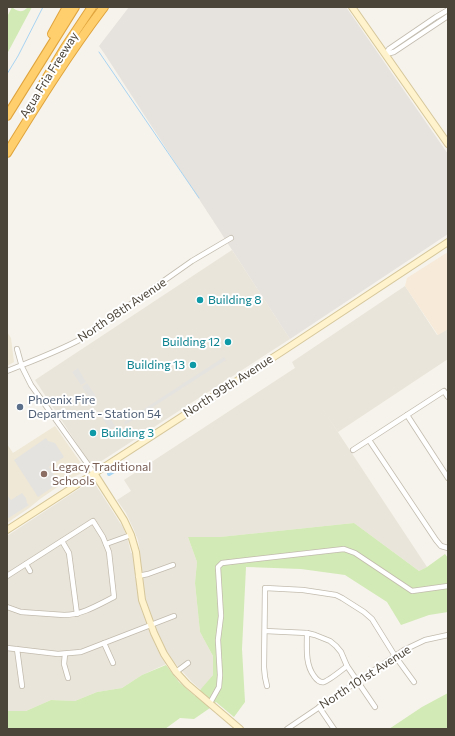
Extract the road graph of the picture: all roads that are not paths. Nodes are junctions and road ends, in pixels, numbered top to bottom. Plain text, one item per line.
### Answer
1 (67, 7) edge
2 (75, 7) edge
3 (92, 7) edge
4 (104, 7) edge
5 (352, 7) edge
6 (448, 10) edge
7 (448, 16) edge
8 (386, 54) junction
9 (7, 109) edge
10 (7, 116) edge
11 (7, 144) edge
12 (448, 144) edge
13 (7, 153) edge
14 (231, 238) dead end
15 (448, 242) edge
16 (17, 350) dead end
17 (21, 365) junction
18 (7, 371) edge
19 (448, 397) edge
20 (407, 415) junction
21 (369, 440) junction
22 (353, 450) dead end
23 (94, 473) junction
24 (448, 478) edge
25 (7, 530) edge
26 (131, 535) junction
27 (62, 541) junction
28 (106, 544) junction
29 (448, 548) edge
30 (26, 564) junction
31 (173, 565) dead end
32 (30, 571) dead end
33 (7, 576) edge
34 (138, 576) junction
35 (448, 586) edge
36 (7, 607) edge
37 (77, 614) junction
38 (174, 616) dead end
39 (151, 625) junction
40 (265, 631) junction
41 (307, 633) junction
42 (448, 635) edge
43 (104, 643) junction
44 (7, 648) edge
45 (17, 649) junction
46 (65, 654) junction
47 (395, 656) junction
48 (113, 663) dead end
49 (188, 663) dead end
50 (347, 666) junction
51 (176, 672) junction
52 (68, 678) dead end
53 (358, 681) junction
54 (414, 682) dead end
55 (22, 686) dead end
56 (267, 686) dead end
57 (210, 703) junction
58 (319, 707) junction
59 (375, 707) dead end
60 (240, 729) edge
61 (287, 729) edge
62 (334, 729) edge

1 - 9 highway
2 - 10 highway, Agua Fria Freeway
3 - 11 highway, Agua Fria Freeway
4 - 13 highway
5 - 8 main road
6 - 8 street
7 - 8 street
8 - 12 main road
14 - 17 street, North 98th Avenue
15 - 23 main road, North 99th Avenue
16 - 17 street
17 - 18 street, North 98th Avenue
17 - 23 street
19 - 20 street
20 - 21 street
20 - 24 street
21 - 22 street
21 - 29 street
23 - 25 main road, North 99th Avenue
23 - 26 main road
26 - 28 street
26 - 34 main road
27 - 28 street
27 - 30 street
27 - 37 street
28 - 37 street
30 - 32 street
30 - 33 street
31 - 34 street
34 - 39 main road
35 - 57 street
36 - 37 street
38 - 39 street
39 - 43 street
39 - 51 main road
40 - 41 street
40 - 47 street
40 - 56 street
41 - 50 street
41 - 50 street
42 - 47 street, North 101st Avenue
43 - 46 street
43 - 48 street
44 - 45 street
45 - 46 street
45 - 55 street
46 - 52 street
47 - 53 street, North 101st Avenue
47 - 54 street
49 - 51 street
50 - 53 street
51 - 57 main road
53 - 58 street, North 101st Avenue
53 - 59 street
57 - 60 main road
58 - 61 street, North 101st Avenue
58 - 62 street

